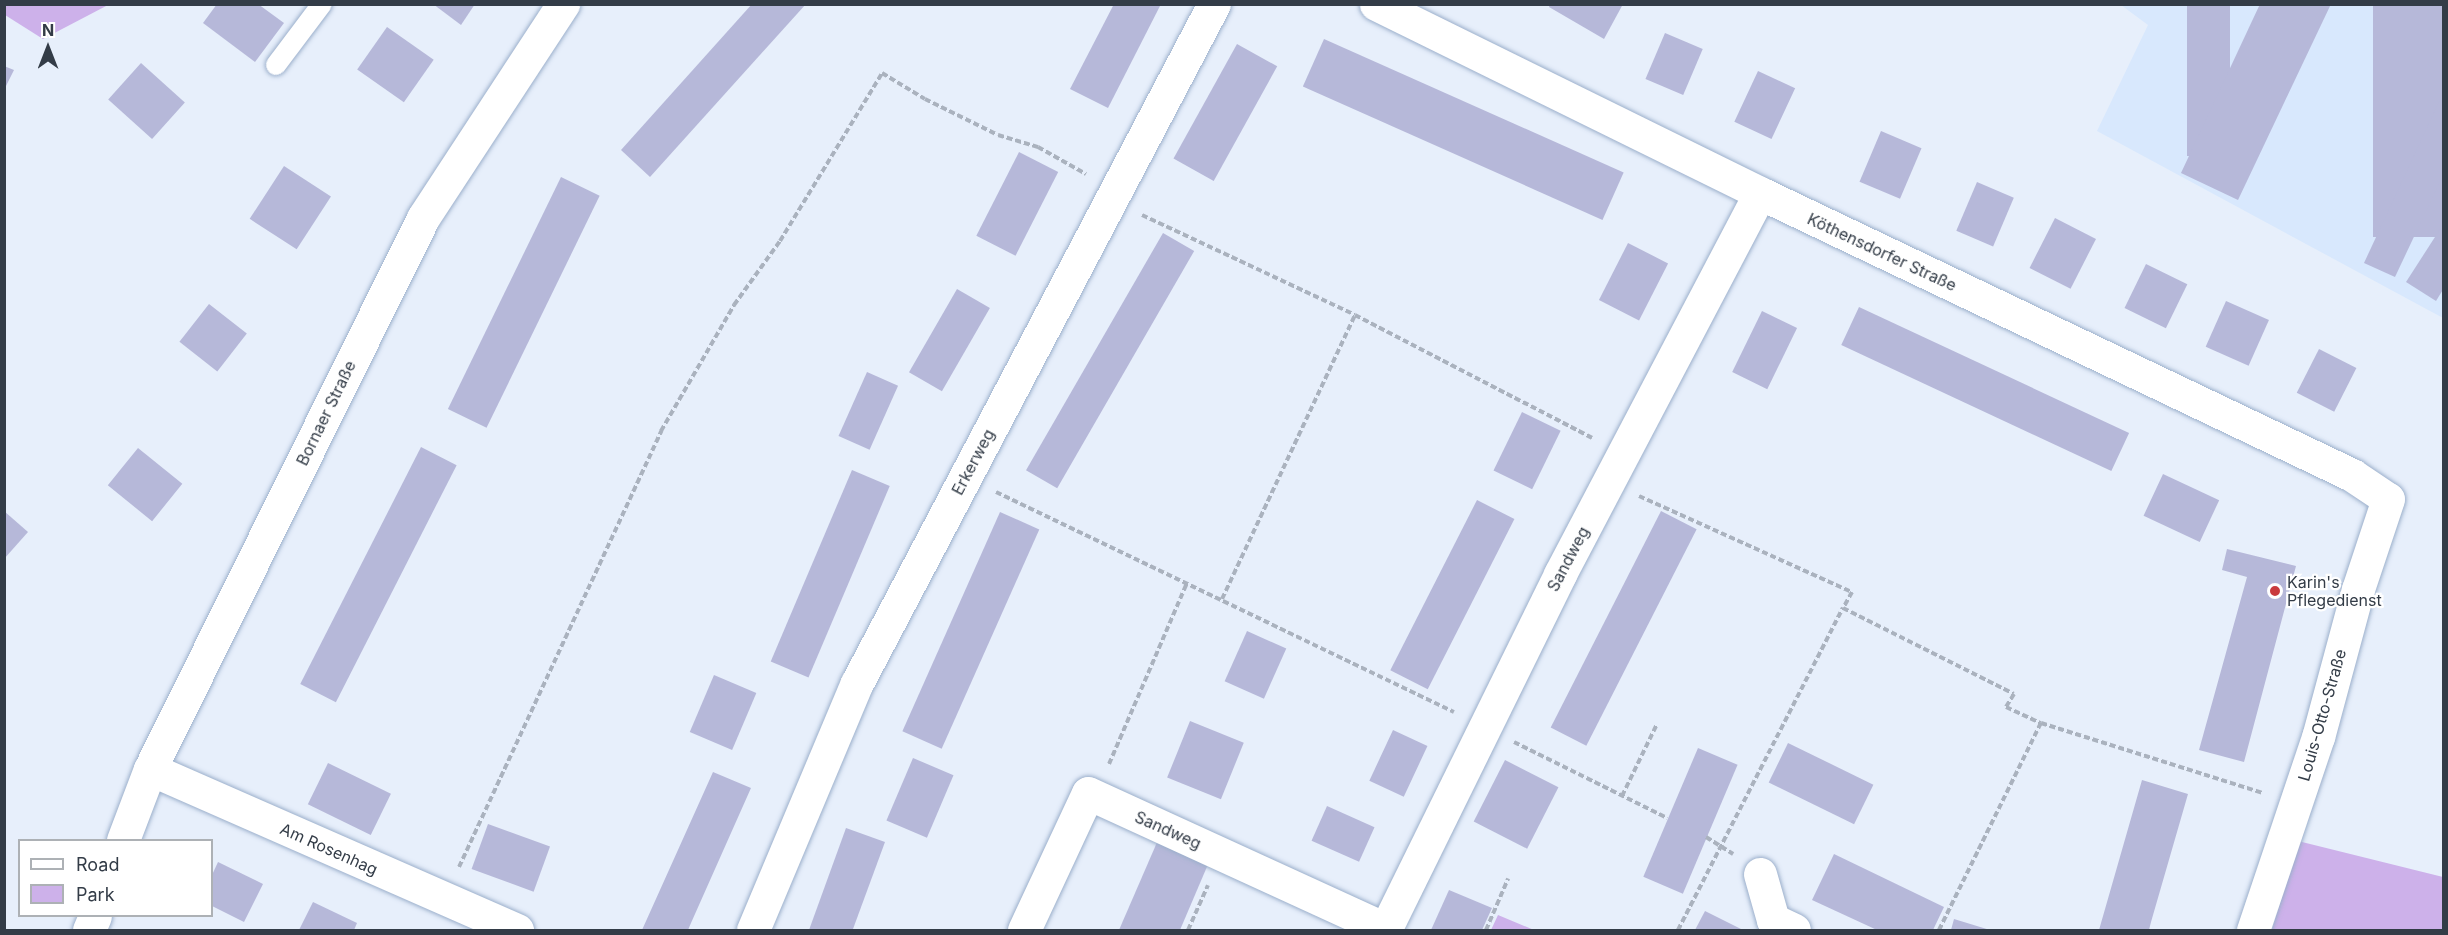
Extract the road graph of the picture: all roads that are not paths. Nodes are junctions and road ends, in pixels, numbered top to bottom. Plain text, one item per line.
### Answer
1 (322, 4) edge
2 (1214, 4) edge
3 (556, 7) edge
4 (1395, 8) edge
5 (276, 65) dead end
6 (1760, 194) junction
7 (2388, 499) joint
8 (150, 769) junction
9 (123, 839) edge
10 (1760, 874) dead end
11 (511, 929) edge
12 (753, 930) edge
13 (1024, 930) edge
14 (1385, 930) edge
15 (1794, 930) edge
16 (2253, 930) edge

1 - 5 lane
2 - 12 street, Erkerweg
3 - 8 street, Bornaer Straße
4 - 6 street, Köthensdorfer Straße
6 - 7 street, Köthensdorfer Straße
6 - 14 street, Sandweg
7 - 16 street, Louis-Otto-Straße
8 - 9 street, Bornaer Straße
8 - 11 street, Am Rosenhag
10 - 15 street
13 - 14 street, Sandweg

